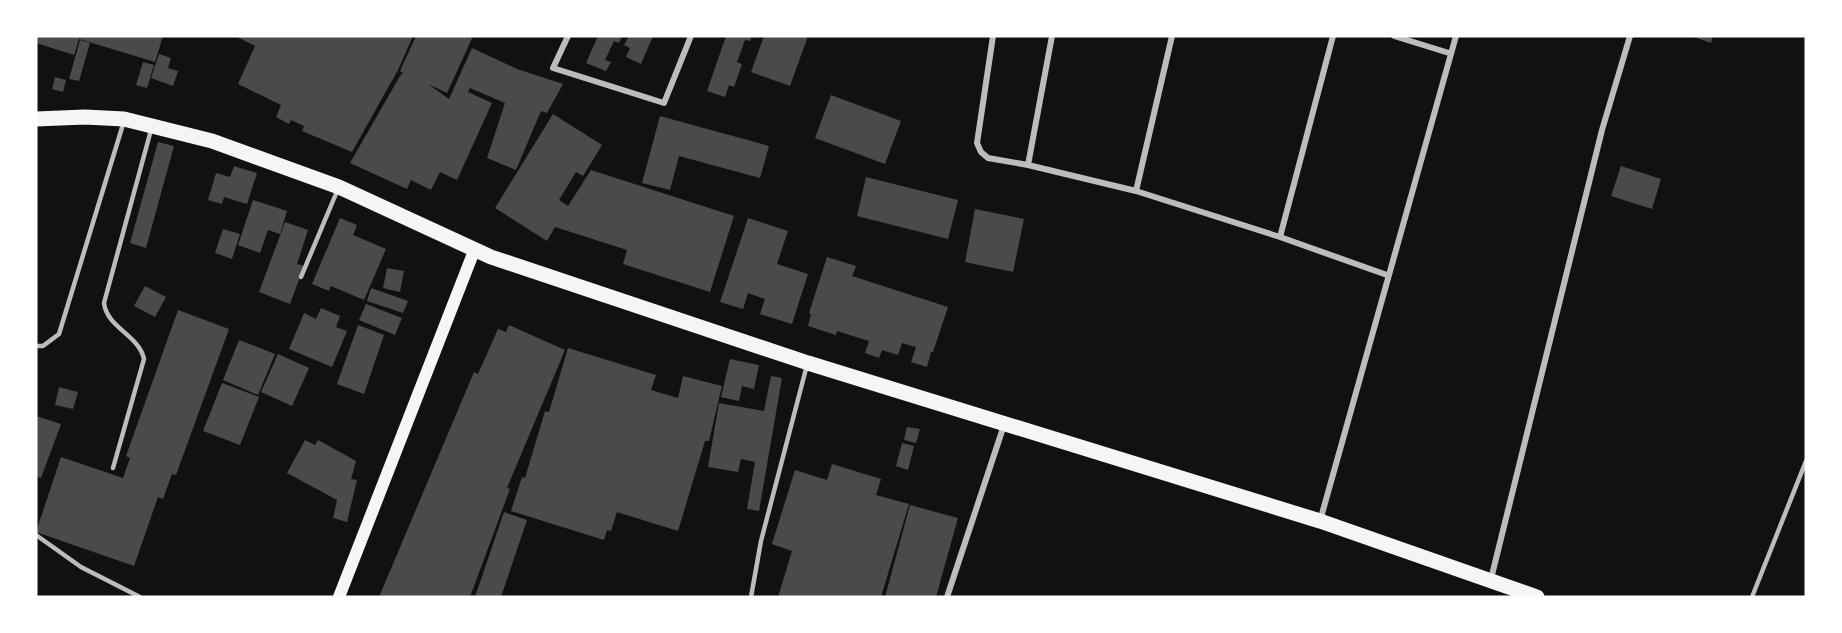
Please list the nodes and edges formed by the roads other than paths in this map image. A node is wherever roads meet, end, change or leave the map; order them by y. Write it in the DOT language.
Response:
graph roads {
  1 [pos="568,36"];
  2 [pos="691,36"];
  3 [pos="993,36"];
  4 [pos="1052,36"];
  5 [pos="1172,36"];
  6 [pos="1333,36"];
  7 [pos="1394,36"];
  8 [pos="1456,36"];
  9 [pos="1630,36"];
  10 [pos="1449,53"];
  11 [pos="36,119"];
  12 [pos="124,119"];
  13 [pos="152,124"];
  14 [pos="1028,165"];
  15 [pos="339,187"];
  16 [pos="1136,191"];
  17 [pos="1280,237"];
  18 [pos="474,251"];
  19 [pos="1387,275"];
  20 [pos="301,277"];
  21 [pos="36,346"];
  22 [pos="808,363"];
  23 [pos="1004,424"];
  24 [pos="1806,461"];
  25 [pos="113,468"];
  26 [pos="1320,521"];
  27 [pos="36,535"];
  28 [pos="1491,580"];
  29 [pos="1528,596"];
  30 [pos="140,597"];
  31 [pos="339,597"];
  32 [pos="751,597"];
  33 [pos="947,597"];
  34 [pos="1752,597"];
  1 -- 2 [label="street"];
  3 -- 14 [label="street"];
  4 -- 14 [label="street"];
  5 -- 16 [label="street"];
  6 -- 17 [label="street"];
  7 -- 10 [label="street"];
  8 -- 10 [label="street"];
  9 -- 28 [label="street"];
  10 -- 19 [label="street"];
  11 -- 12 [label="main road"];
  12 -- 13 [label="main road"];
  12 -- 21 [label="lane"];
  13 -- 15 [label="main road"];
  13 -- 25 [label="lane"];
  14 -- 16 [label="street"];
  15 -- 18 [label="main road"];
  15 -- 20 [label="lane"];
  16 -- 17 [label="street"];
  17 -- 19 [label="street"];
  18 -- 22 [label="main road"];
  18 -- 31 [label="main road"];
  19 -- 26 [label="street"];
  22 -- 23 [label="main road"];
  22 -- 32 [label="lane"];
  23 -- 26 [label="main road"];
  23 -- 33 [label="street"];
  24 -- 34 [label="lane"];
  26 -- 28 [label="main road"];
  27 -- 30 [label="lane"];
  28 -- 29 [label="main road"];
}
